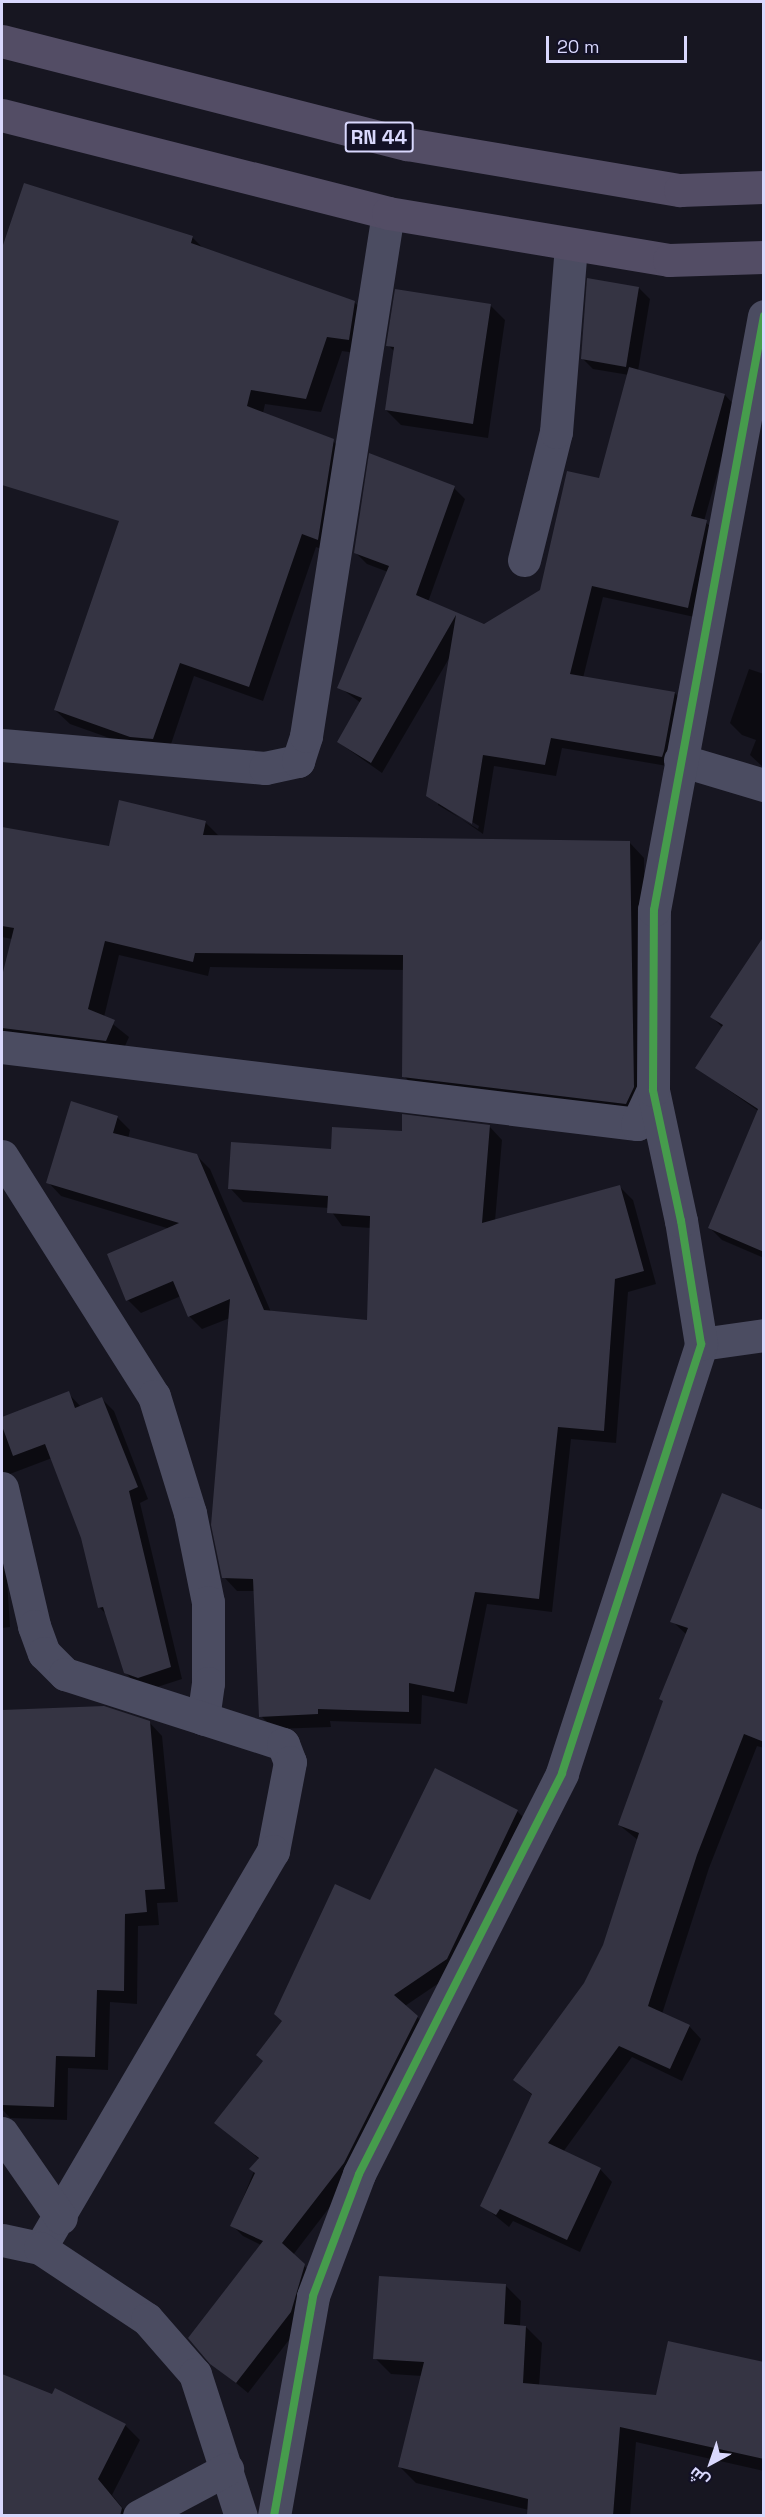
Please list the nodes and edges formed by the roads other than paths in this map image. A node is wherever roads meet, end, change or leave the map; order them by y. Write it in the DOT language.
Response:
graph roads {
  1 [pos="2,41"];
  2 [pos="2,115"];
  3 [pos="764,187"];
  4 [pos="388,213"];
  5 [pos="571,245"];
  6 [pos="764,257"];
  7 [pos="764,316"];
  8 [pos="524,560"];
  9 [pos="2,745"];
  10 [pos="680,760"];
  11 [pos="764,785"];
  12 [pos="2,1047"];
  13 [pos="653,1090"];
  14 [pos="2,1156"];
  15 [pos="764,1335"];
  16 [pos="701,1344"];
  17 [pos="2,1488"];
  18 [pos="203,1719"];
  19 [pos="2,2133"];
  20 [pos="61,2218"];
  21 [pos="2,2240"];
  22 [pos="40,2248"];
  23 [pos="227,2469"];
  24 [pos="140,2516"];
  25 [pos="241,2516"];
  26 [pos="274,2516"];
  1 -- 3 [label="main road, RN 44"];
  2 -- 4 [label="main road"];
  4 -- 5 [label="main road"];
  4 -- 9 [label="street"];
  5 -- 6 [label="main road"];
  5 -- 8 [label="street"];
  7 -- 10 [label="street"];
  10 -- 11 [label="street"];
  10 -- 13 [label="street"];
  12 -- 13 [label="street"];
  13 -- 16 [label="street"];
  14 -- 18 [label="street"];
  15 -- 16 [label="street"];
  16 -- 26 [label="street"];
  17 -- 18 [label="street"];
  18 -- 20 [label="street"];
  19 -- 20 [label="street"];
  20 -- 22 [label="street"];
  21 -- 22 [label="street"];
  22 -- 23 [label="street"];
  23 -- 24 [label="street"];
  23 -- 25 [label="street"];
}
